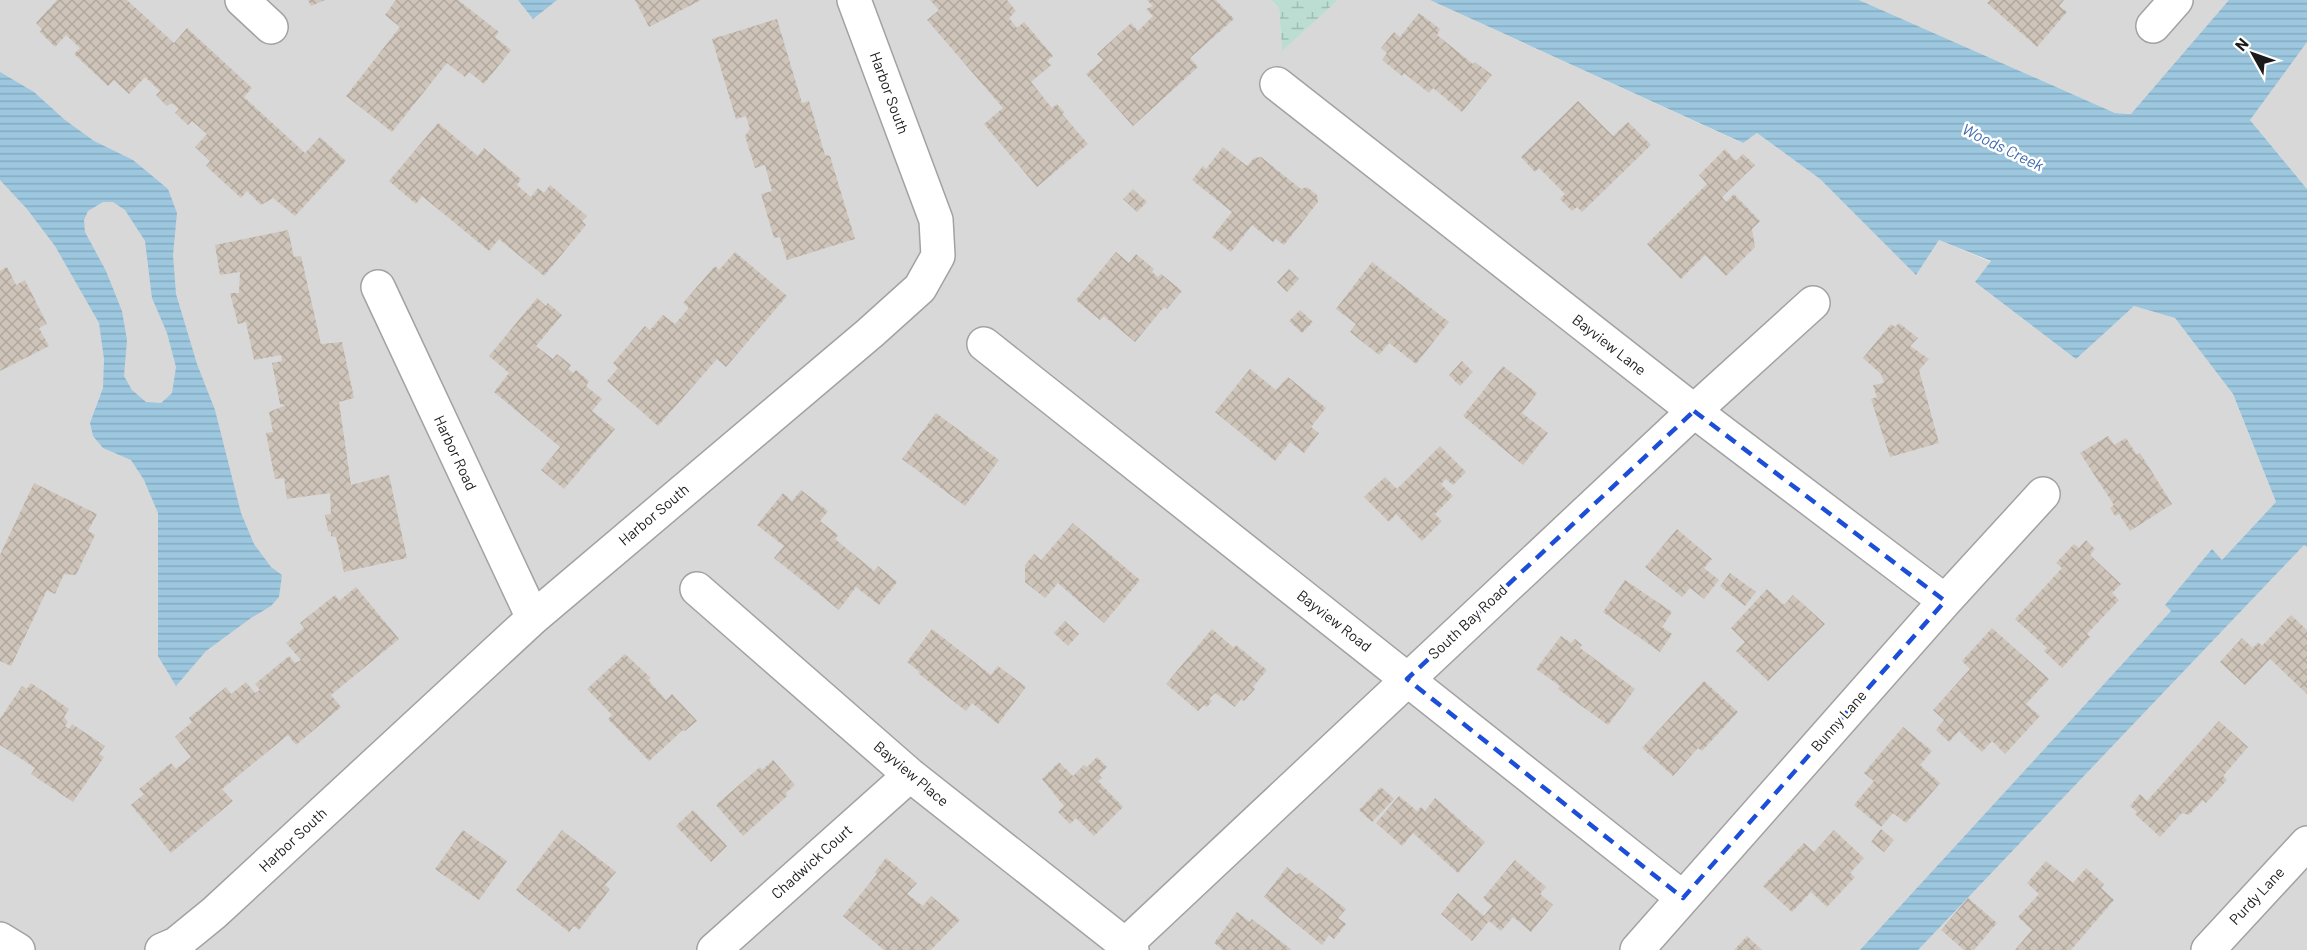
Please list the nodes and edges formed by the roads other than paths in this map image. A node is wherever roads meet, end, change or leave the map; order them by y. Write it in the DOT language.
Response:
graph roads {
  1 [pos="242,0"];
  2 [pos="854,0"];
  3 [pos="2176,0"];
  4 [pos="271,27"];
  5 [pos="2153,27"];
  6 [pos="1277,84"];
  7 [pos="378,287"];
  8 [pos="1814,303"];
  9 [pos="984,344"];
  10 [pos="1694,411"];
  11 [pos="2043,494"];
  12 [pos="697,589"];
  13 [pos="1945,601"];
  14 [pos="533,618"];
  15 [pos="1407,679"];
  16 [pos="910,775"];
  17 [pos="2307,843"];
  18 [pos="1683,898"];
  19 [pos="0,939"];
  20 [pos="1128,947"];
  21 [pos="18,950"];
  22 [pos="162,950"];
  23 [pos="714,950"];
  24 [pos="1637,950"];
  25 [pos="2208,950"];
  1 -- 4 [label="street"];
  2 -- 14 [label="street, Harbor South"];
  3 -- 5 [label="street"];
  6 -- 10 [label="street, Bayview Lane"];
  7 -- 14 [label="street, Harbor Road"];
  8 -- 10 [label="street, South Bay Road"];
  9 -- 15 [label="street, Bayview Road"];
  10 -- 13 [label="street, Bayview Lane"];
  10 -- 15 [label="street, South Bay Road"];
  11 -- 13 [label="street, Bunny Lane"];
  12 -- 16 [label="street, Bayview Place"];
  13 -- 18 [label="street, Bunny Lane"];
  14 -- 22 [label="street, Harbor South"];
  15 -- 18 [label="street, Bayview Road"];
  15 -- 20 [label="street, South Bay Road"];
  16 -- 20 [label="street, Bayview Place"];
  16 -- 23 [label="street, Chadwick Court"];
  17 -- 25 [label="street, Purdy Lane"];
  18 -- 24 [label="street, Bunny Lane"];
  19 -- 21 [label="street"];
}
